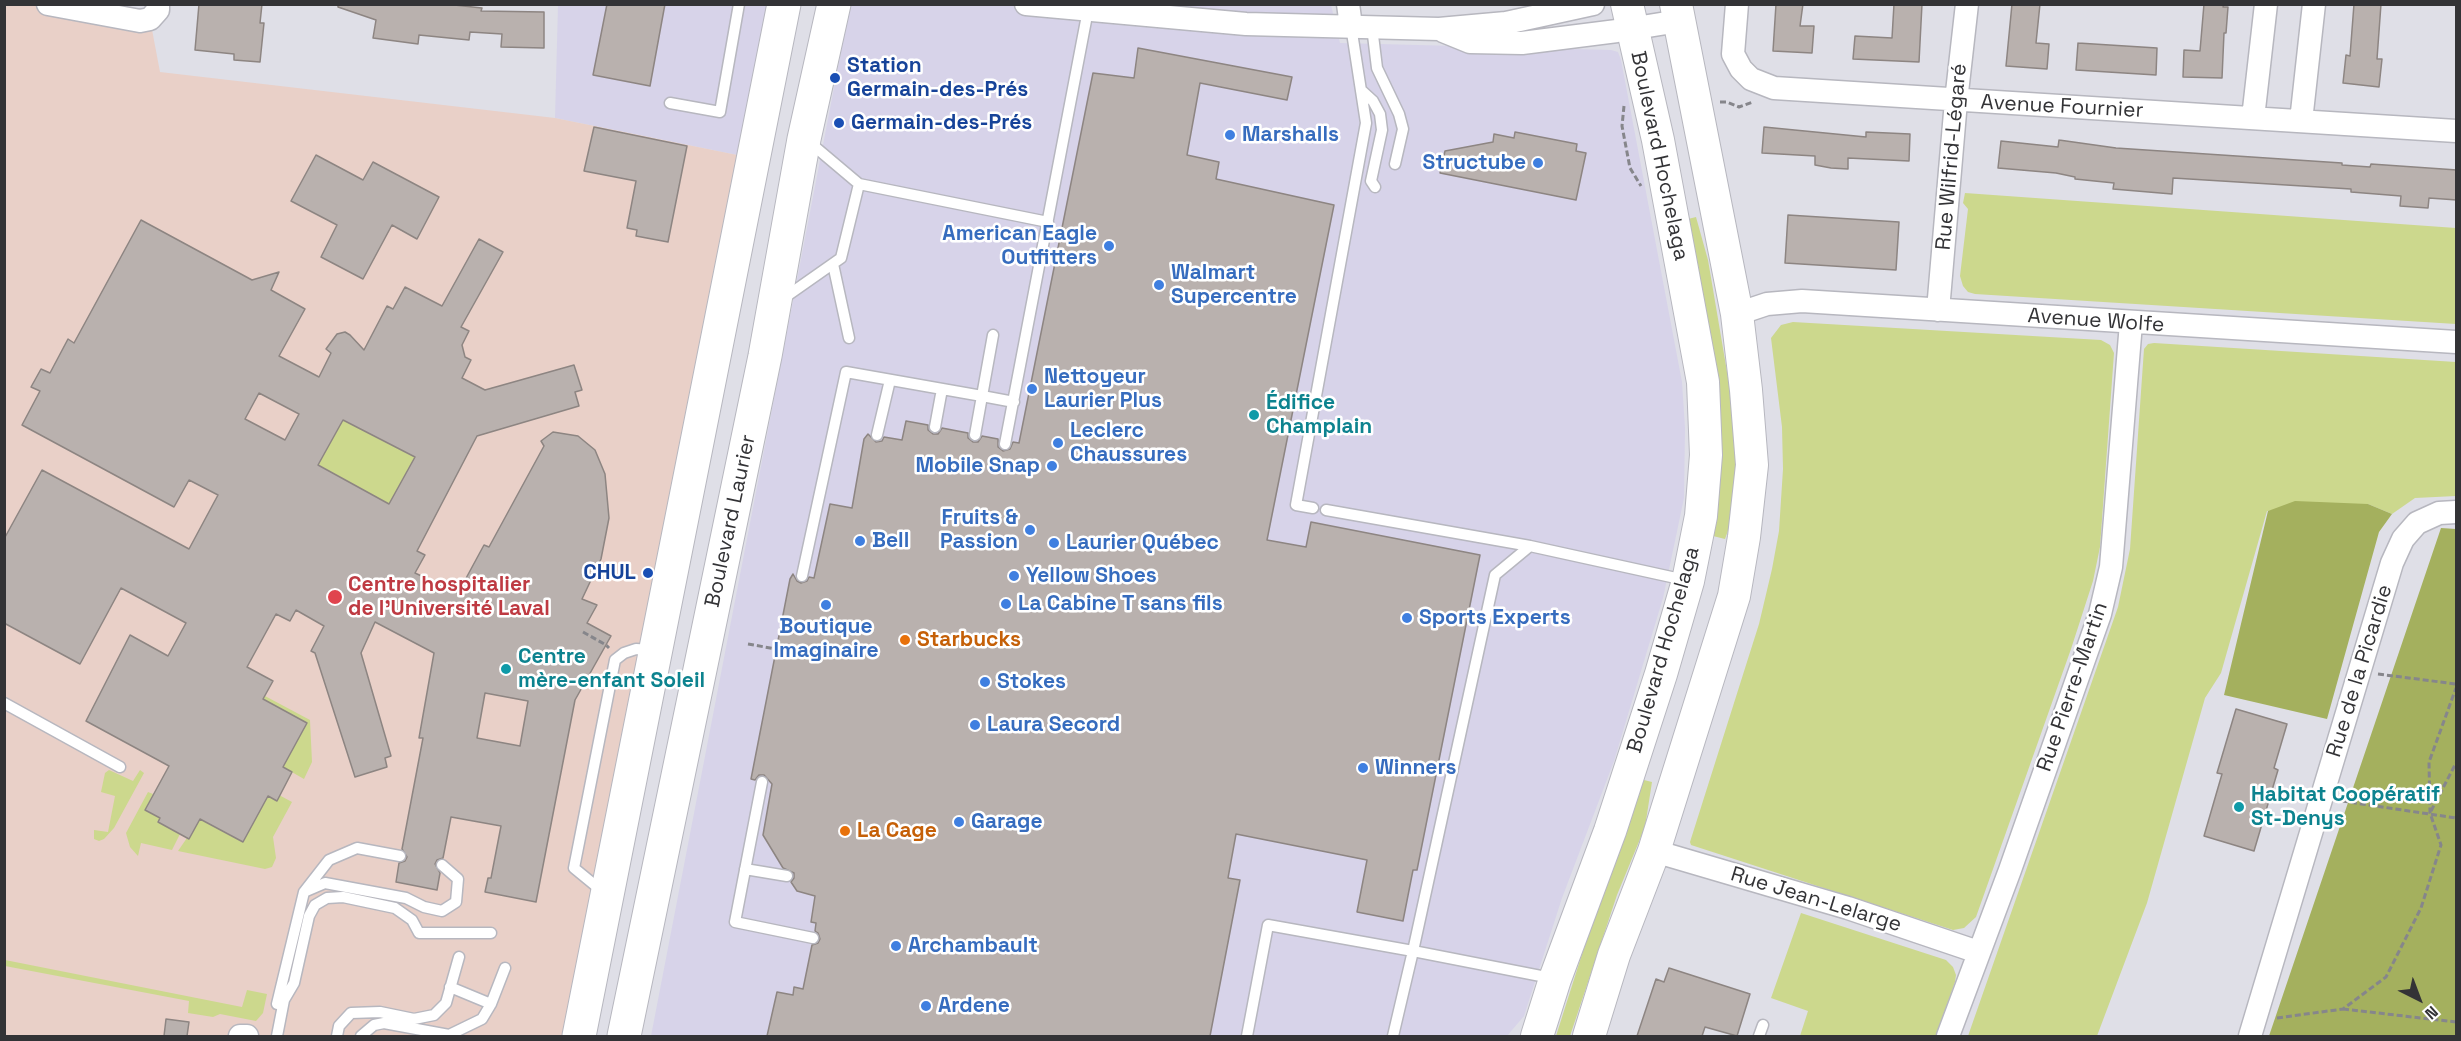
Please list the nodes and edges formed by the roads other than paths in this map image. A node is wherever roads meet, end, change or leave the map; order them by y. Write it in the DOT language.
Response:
graph roads {
  1 [pos="48,4"];
  2 [pos="739,4"];
  3 [pos="784,4"];
  4 [pos="834,4"];
  5 [pos="1026,4"];
  6 [pos="1593,4"];
  7 [pos="1737,4"];
  8 [pos="1967,4"];
  9 [pos="2266,4"];
  10 [pos="2314,4"];
  11 [pos="1088,10"];
  12 [pos="1178,11"];
  13 [pos="154,12"];
  14 [pos="1677,13"];
  15 [pos="1507,14"];
  16 [pos="1630,17"];
  17 [pos="1357,19"];
  18 [pos="1439,29"];
  19 [pos="1361,90"];
  20 [pos="1956,101"];
  21 [pos="670,103"];
  22 [pos="2253,118"];
  23 [pos="2301,121"];
  24 [pos="2457,131"];
  25 [pos="804,139"];
  26 [pos="1395,164"];
  27 [pos="859,184"];
  28 [pos="1375,187"];
  29 [pos="1048,222"];
  30 [pos="833,264"];
  31 [pos="776,303"];
  32 [pos="1938,310"];
  33 [pos="1737,314"];
  34 [pos="2131,323"];
  35 [pos="993,335"];
  36 [pos="849,338"];
  37 [pos="2457,342"];
  38 [pos="890,380"];
  39 [pos="942,389"];
  40 [pos="982,396"];
  41 [pos="1014,402"];
  42 [pos="934,427"];
  43 [pos="877,435"];
  44 [pos="975,435"];
  45 [pos="1005,444"];
  46 [pos="1313,508"];
  47 [pos="1326,510"];
  48 [pos="2457,512"];
  49 [pos="1530,546"];
  50 [pos="802,576"];
  51 [pos="1688,581"];
  52 [pos="1734,596"];
  53 [pos="4,703"];
  54 [pos="120,767"];
  55 [pos="762,782"];
  56 [pos="1654,851"];
  57 [pos="400,856"];
  58 [pos="442,866"];
  59 [pos="745,869"];
  60 [pos="788,876"];
  61 [pos="304,892"];
  62 [pos="491,933"];
  63 [pos="813,938"];
  64 [pos="1413,951"];
  65 [pos="1978,952"];
  66 [pos="459,957"];
  67 [pos="505,968"];
  68 [pos="1555,979"];
  69 [pos="450,987"];
  70 [pos="491,1004"];
  71 [pos="1763,1025"];
  72 [pos="2252,1029"];
  73 [pos="270,1036"];
  74 [pos="277,1036"];
  75 [pos="337,1036"];
  76 [pos="361,1036"];
  77 [pos="579,1036"];
  78 [pos="624,1036"];
  79 [pos="1247,1036"];
  80 [pos="1393,1036"];
  81 [pos="1537,1036"];
  82 [pos="1589,1036"];
  83 [pos="1759,1036"];
  84 [pos="1948,1036"];
  1 -- 13 [label="street"];
  2 -- 21 [label="lane"];
  3 -- 77 [label="main road"];
  4 -- 25 [label="main road, Boulevard Laurier"];
  5 -- 11 [label="street"];
  6 -- 15 [label="street"];
  7 -- 20 [label="street, Avenue Fournier"];
  8 -- 20 [label="street, Rue Wilfrid-Légaré"];
  9 -- 22 [label="street"];
  10 -- 23 [label="street"];
  11 -- 12 [label="street"];
  11 -- 29 [label="lane"];
  12 -- 17 [label="street"];
  14 -- 16 [label="street"];
  14 -- 33 [label="main road"];
  15 -- 18 [label="street"];
  16 -- 18 [label="street"];
  16 -- 51 [label="main road, Boulevard Hochelaga"];
  17 -- 18 [label="street"];
  17 -- 19 [label="lane"];
  17 -- 26 [label="lane"];
  19 -- 28 [label="lane"];
  19 -- 46 [label="lane"];
  20 -- 22 [label="street, Avenue Fournier"];
  20 -- 32 [label="street, Rue Wilfrid-Légaré"];
  22 -- 23 [label="street, Avenue Fournier"];
  23 -- 24 [label="street, Avenue Fournier"];
  25 -- 27 [label="lane"];
  25 -- 31 [label="main road, Boulevard Laurier"];
  27 -- 29 [label="lane"];
  27 -- 30 [label="lane"];
  29 -- 41 [label="lane"];
  30 -- 31 [label="lane"];
  30 -- 36 [label="lane"];
  31 -- 78 [label="main road, Boulevard Laurier"];
  32 -- 33 [label="street, Avenue Wolfe"];
  32 -- 34 [label="street, Avenue Wolfe"];
  33 -- 52 [label="main road"];
  34 -- 37 [label="street, Avenue Wolfe"];
  34 -- 65 [label="street, Rue Pierre-Martin"];
  35 -- 40 [label="lane"];
  38 -- 39 [label="lane"];
  38 -- 43 [label="lane"];
  38 -- 50 [label="lane"];
  39 -- 40 [label="lane"];
  39 -- 42 [label="lane"];
  40 -- 41 [label="lane"];
  40 -- 44 [label="lane"];
  41 -- 45 [label="lane"];
  47 -- 49 [label="lane"];
  48 -- 72 [label="street, Rue de la Picardie"];
  49 -- 51 [label="lane"];
  49 -- 64 [label="lane"];
  51 -- 52 [label="main road"];
  51 -- 68 [label="main road, Boulevard Hochelaga"];
  52 -- 56 [label="main road"];
  53 -- 54 [label="lane"];
  55 -- 59 [label="lane"];
  56 -- 65 [label="street, Rue Jean-Lelarge"];
  56 -- 82 [label="main road"];
  57 -- 61 [label="lane"];
  58 -- 61 [label="lane"];
  59 -- 60 [label="lane"];
  59 -- 63 [label="lane"];
  61 -- 73 [label="lane"];
  62 -- 74 [label="lane"];
  64 -- 68 [label="lane"];
  64 -- 79 [label="lane"];
  64 -- 80 [label="lane"];
  65 -- 84 [label="street, Rue Pierre-Martin"];
  66 -- 69 [label="lane"];
  67 -- 70 [label="lane"];
  68 -- 81 [label="main road, Boulevard Hochelaga"];
  69 -- 70 [label="lane"];
  69 -- 75 [label="lane"];
  70 -- 76 [label="lane"];
  71 -- 83 [label="lane"];
}
